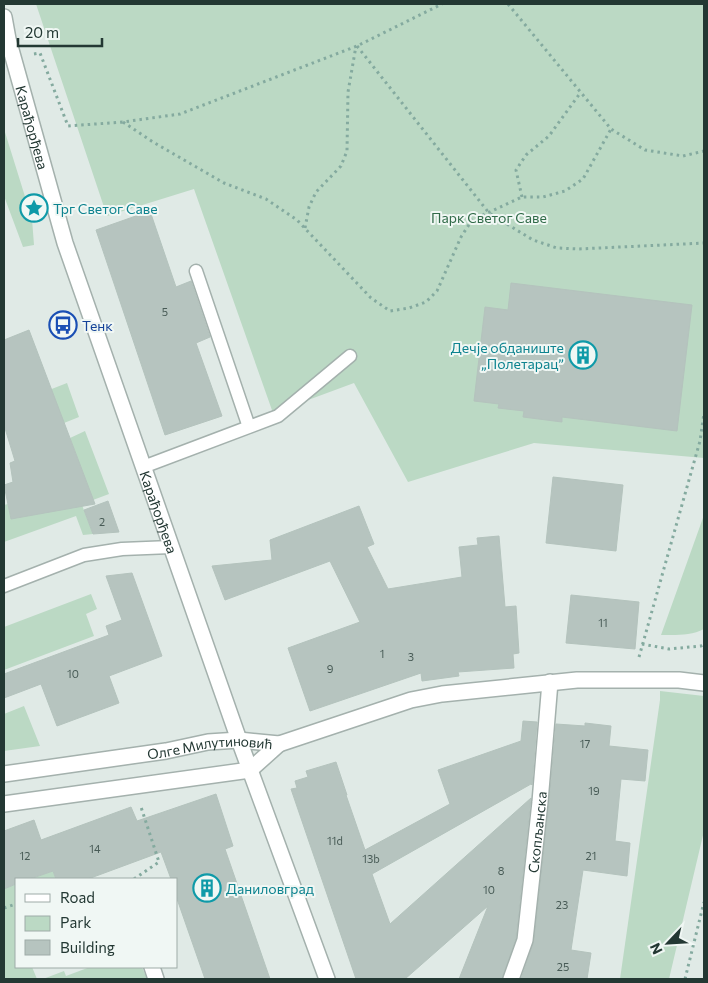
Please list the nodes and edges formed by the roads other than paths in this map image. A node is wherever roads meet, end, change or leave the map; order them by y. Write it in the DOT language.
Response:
graph roads {
  1 [pos="4,17"];
  2 [pos="6,34"];
  3 [pos="196,271"];
  4 [pos="350,356"];
  5 [pos="249,426"];
  6 [pos="143,468"];
  7 [pos="171,546"];
  8 [pos="4,586"];
  9 [pos="550,682"];
  10 [pos="704,684"];
  11 [pos="239,740"];
  12 [pos="279,744"];
  13 [pos="250,770"];
  14 [pos="4,774"];
  15 [pos="4,804"];
  16 [pos="327,979"];
  17 [pos="511,979"];
  1 -- 2 [label="street, Карађорђева"];
  2 -- 6 [label="street, Карађорђева"];
  3 -- 5 [label="lane"];
  4 -- 5 [label="lane"];
  5 -- 6 [label="lane"];
  6 -- 7 [label="street, Карађорђева"];
  7 -- 8 [label="lane"];
  7 -- 11 [label="street, Карађорђева"];
  9 -- 10 [label="street"];
  9 -- 12 [label="street"];
  9 -- 17 [label="street, Скопљанска"];
  11 -- 12 [label="street, Олге Милутиновић"];
  11 -- 13 [label="street, Карађорђева"];
  11 -- 14 [label="street, Олге Милутиновић"];
  12 -- 13 [label="street, Олге Милутиновић"];
  13 -- 15 [label="street, Олге Милутиновић"];
  13 -- 16 [label="street, Карађорђева"];
}
